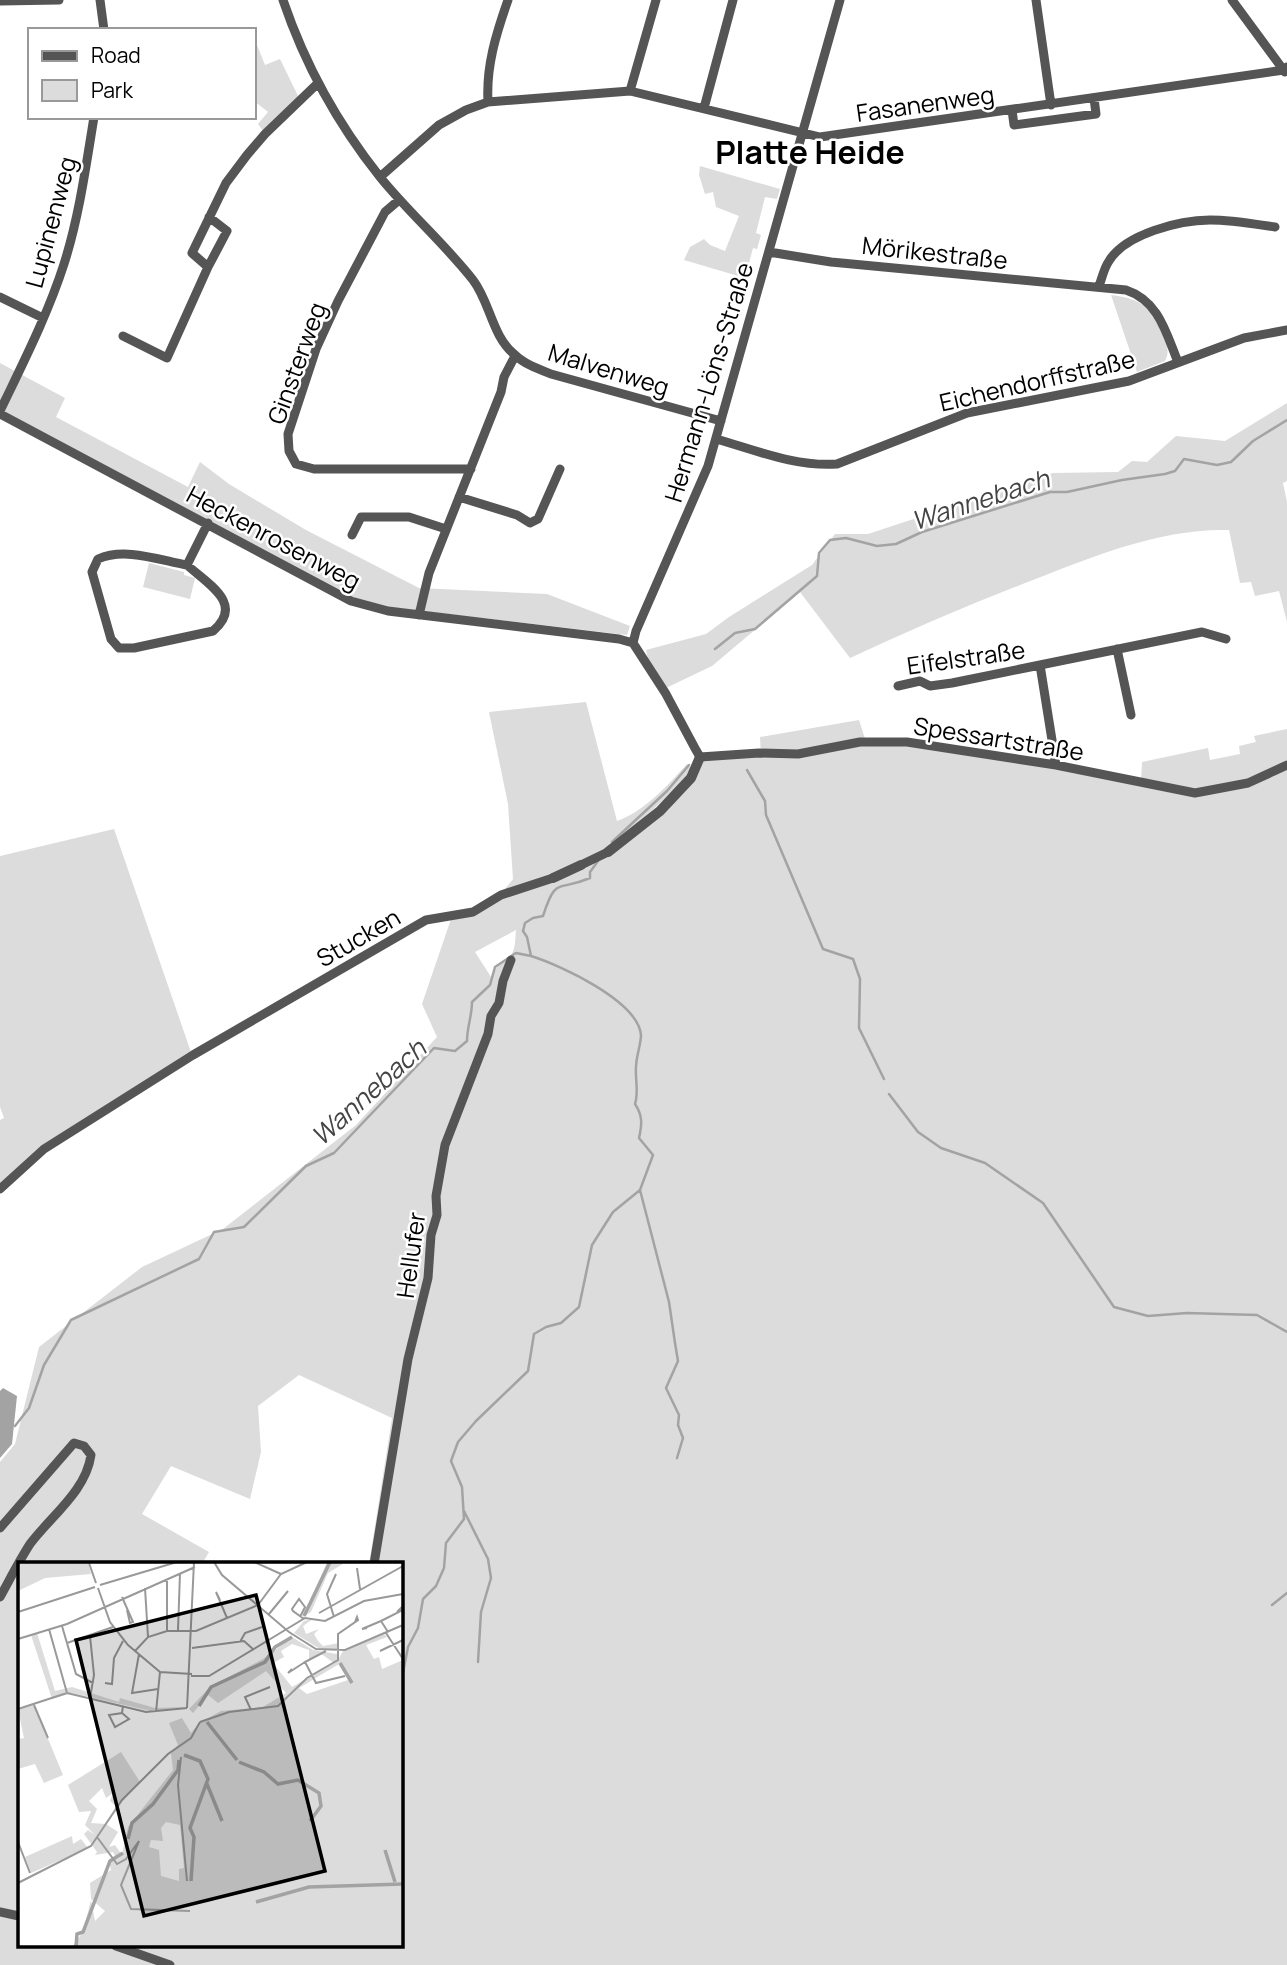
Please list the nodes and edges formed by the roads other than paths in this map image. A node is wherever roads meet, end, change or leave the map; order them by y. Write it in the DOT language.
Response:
graph roads {
  1 [pos="59,0"];
  2 [pos="100,0"];
  3 [pos="283,0"];
  4 [pos="508,0"];
  5 [pos="656,0"];
  6 [pos="733,0"];
  7 [pos="840,0"];
  8 [pos="1036,0"];
  9 [pos="0,1"];
  10 [pos="1237,2"];
  11 [pos="104,28"];
  12 [pos="1286,70"];
  13 [pos="317,84"];
  14 [pos="630,91"];
  15 [pos="1094,98"];
  16 [pos="488,102"];
  17 [pos="1051,104"];
  18 [pos="704,108"];
  19 [pos="1012,110"];
  20 [pos="94,119"];
  21 [pos="802,134"];
  22 [pos="380,177"];
  23 [pos="399,200"];
  24 [pos="209,217"];
  25 [pos="1275,226"];
  26 [pos="769,252"];
  27 [pos="208,267"];
  28 [pos="1099,286"];
  29 [pos="0,297"];
  30 [pos="43,318"];
  31 [pos="1287,330"];
  32 [pos="123,336"];
  33 [pos="515,356"];
  34 [pos="1178,362"];
  35 [pos="0,412"];
  36 [pos="721,421"];
  37 [pos="716,439"];
  38 [pos="471,469"];
  39 [pos="560,469"];
  40 [pos="459,497"];
  41 [pos="208,523"];
  42 [pos="446,529"];
  43 [pos="352,535"];
  44 [pos="187,565"];
  45 [pos="419,615"];
  46 [pos="1226,639"];
  47 [pos="633,643"];
  48 [pos="1117,649"];
  49 [pos="1040,666"];
  50 [pos="898,686"];
  51 [pos="1131,715"];
  52 [pos="700,757"];
  53 [pos="1056,765"];
  54 [pos="1287,765"];
  55 [pos="608,852"];
  56 [pos="581,865"];
  57 [pos="553,878"];
  58 [pos="511,960"];
  59 [pos="0,1189"];
  60 [pos="0,1528"];
  61 [pos="20,1562"];
  62 [pos="373,1562"];
  63 [pos="18,1566"];
  64 [pos="0,1597"];
  65 [pos="0,1912"];
  66 [pos="18,1916"];
  67 [pos="122,1948"];
  68 [pos="170,1965"];
  1 -- 9 [label="street"];
  2 -- 11 [label="street"];
  3 -- 13 [label="street, Malvenweg"];
  4 -- 16 [label="street"];
  5 -- 14 [label="street"];
  6 -- 18 [label="street"];
  7 -- 21 [label="street, Hermann-Löns-Straße"];
  8 -- 17 [label="street"];
  10 -- 12 [label="street"];
  12 -- 15 [label="street, Fasanenweg"];
  13 -- 22 [label="street, Malvenweg"];
  13 -- 24 [label="street"];
  14 -- 16 [label="street, Fasanenweg"];
  14 -- 18 [label="street, Fasanenweg"];
  15 -- 17 [label="street, Fasanenweg"];
  15 -- 19 [label="street, Fasanenweg"];
  16 -- 22 [label="street, Fasanenweg"];
  17 -- 19 [label="street, Fasanenweg"];
  18 -- 21 [label="street, Fasanenweg"];
  19 -- 21 [label="street, Fasanenweg"];
  20 -- 30 [label="street, Lupinenweg"];
  21 -- 26 [label="street, Hermann-Löns-Straße"];
  22 -- 23 [label="street, Malvenweg"];
  23 -- 33 [label="street, Malvenweg"];
  23 -- 38 [label="street, Ginsterweg"];
  24 -- 27 [label="street"];
  24 -- 27 [label="street"];
  25 -- 28 [label="street"];
  26 -- 28 [label="street, Mörikestraße"];
  26 -- 36 [label="street, Hermann-Löns-Straße"];
  27 -- 32 [label="street"];
  28 -- 34 [label="street, Mörikestraße"];
  29 -- 30 [label="street"];
  30 -- 35 [label="street, Lupinenweg"];
  31 -- 34 [label="street, Eichendorffstraße"];
  33 -- 36 [label="street, Malvenweg"];
  33 -- 38 [label="street"];
  34 -- 37 [label="street, Eichendorffstraße"];
  35 -- 41 [label="street, Heckenrosenweg"];
  36 -- 37 [label="street, Hermann-Löns-Straße"];
  37 -- 47 [label="street, Hermann-Löns-Straße"];
  38 -- 40 [label="street"];
  39 -- 40 [label="street"];
  40 -- 42 [label="street"];
  41 -- 44 [label="street"];
  41 -- 45 [label="street, Heckenrosenweg"];
  42 -- 43 [label="street"];
  42 -- 45 [label="street"];
  44 -- 44 [label="street"];
  45 -- 47 [label="street, Heckenrosenweg"];
  46 -- 48 [label="street, Eifelstraße"];
  47 -- 52 [label="street"];
  48 -- 49 [label="street, Eifelstraße"];
  48 -- 51 [label="street"];
  49 -- 50 [label="street, Eifelstraße"];
  49 -- 53 [label="street, Eifelstraße"];
  52 -- 53 [label="street, Spessartstraße"];
  52 -- 55 [label="street"];
  53 -- 54 [label="street, Spessartstraße"];
  55 -- 56 [label="street"];
  56 -- 57 [label="street"];
  57 -- 59 [label="street, Stucken"];
  58 -- 62 [label="street, Hellufer"];
  60 -- 61 [label="street"];
  63 -- 64 [label="street"];
  65 -- 66 [label="street"];
  67 -- 68 [label="street"];
}
